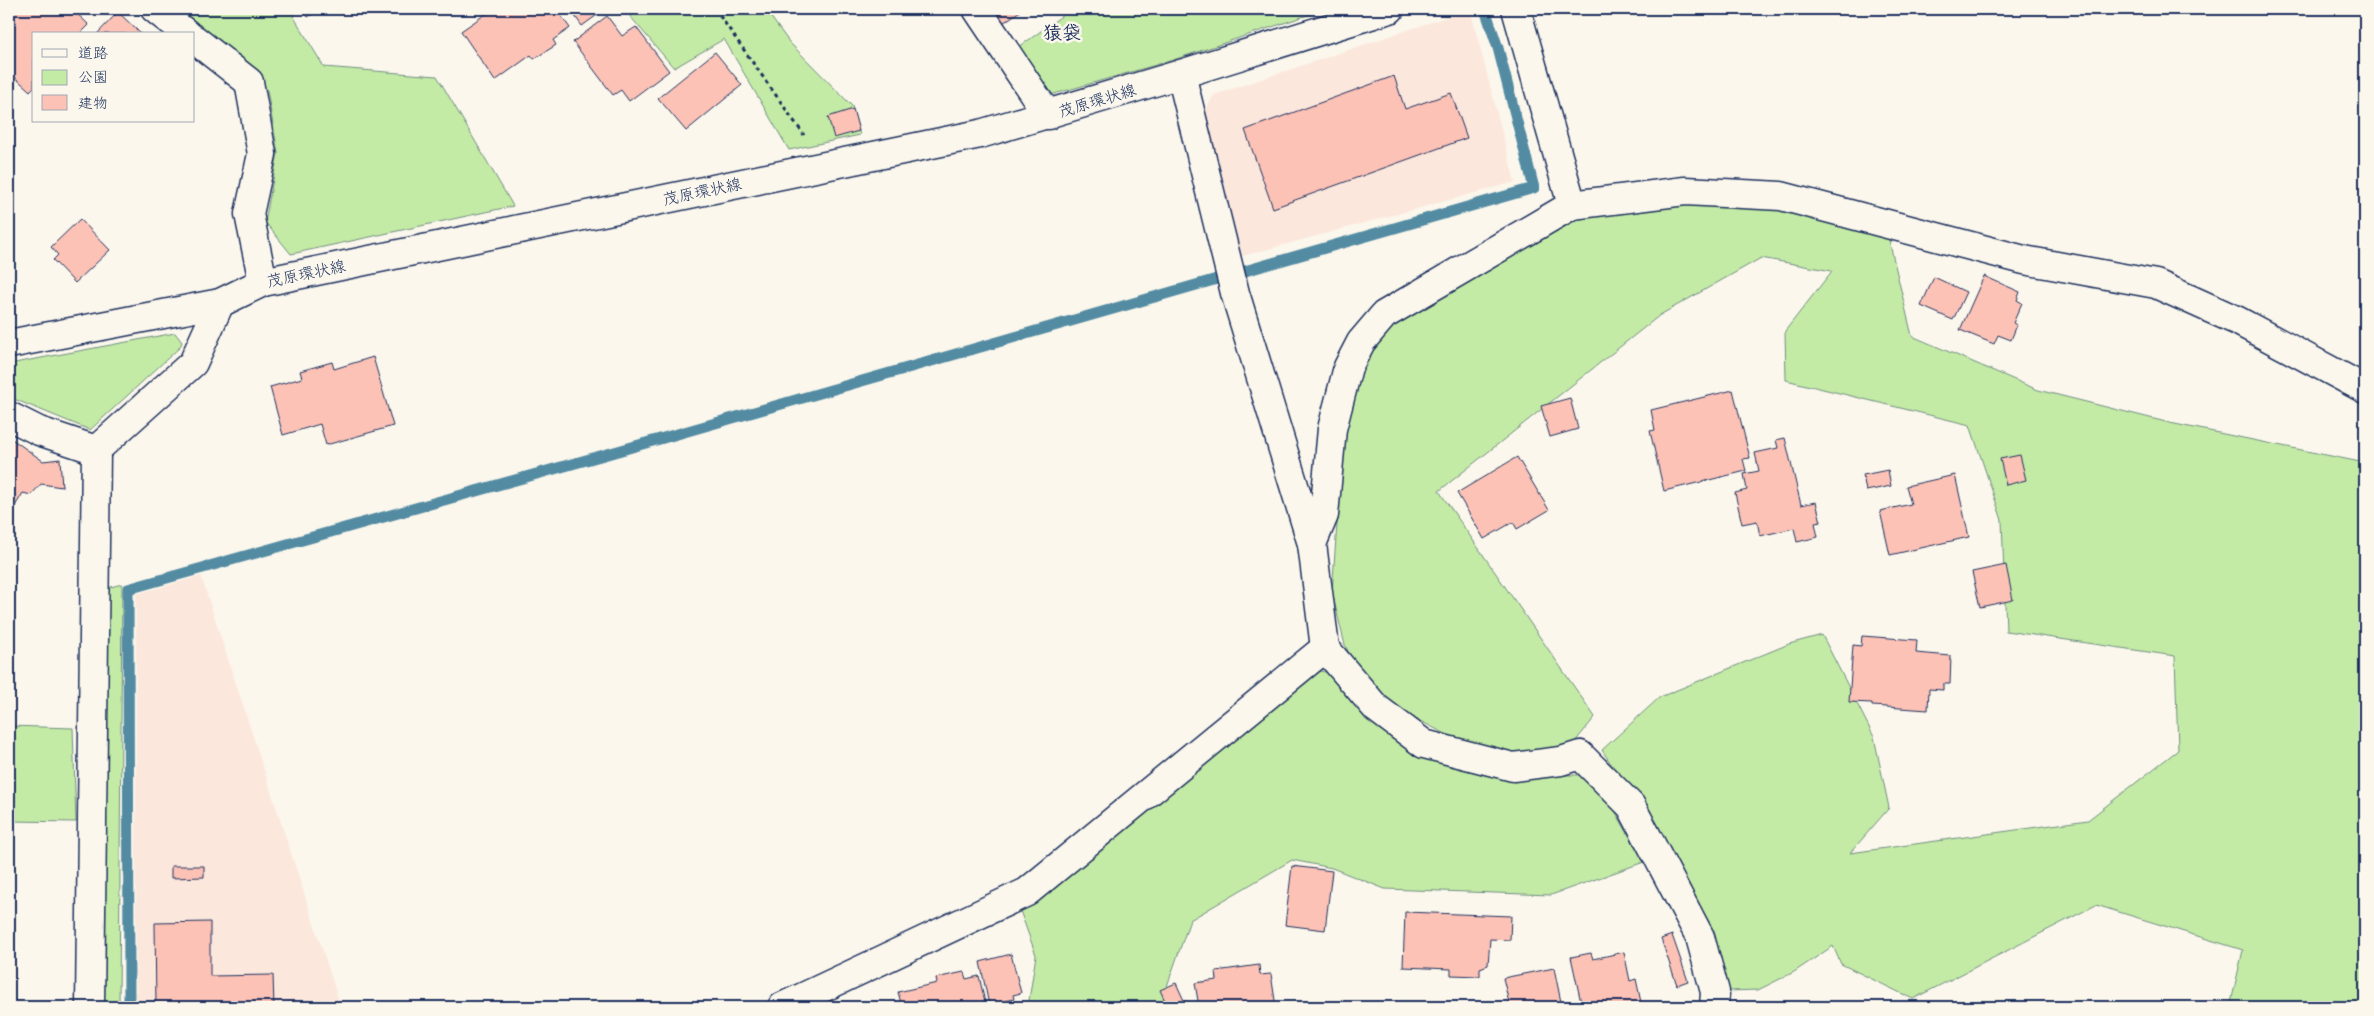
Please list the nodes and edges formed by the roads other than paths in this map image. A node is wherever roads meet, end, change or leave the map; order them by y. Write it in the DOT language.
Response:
graph roads {
  1 [pos="155,9"];
  2 [pos="977,9"];
  3 [pos="1516,9"];
  4 [pos="1382,10"];
  5 [pos="184,32"];
  6 [pos="195,40"];
  7 [pos="1181,74"];
  8 [pos="1048,115"];
  9 [pos="1572,205"];
  10 [pos="263,282"];
  11 [pos="220,302"];
  12 [pos="9,344"];
  13 [pos="2365,389"];
  14 [pos="9,416"];
  15 [pos="96,450"];
  16 [pos="1312,544"];
  17 [pos="1325,648"];
  18 [pos="90,1007"];
  19 [pos="782,1007"];
  20 [pos="1714,1007"];
  1 -- 5 [label="street"];
  2 -- 8 [label="street"];
  3 -- 9 [label="street"];
  4 -- 7 [label="street, 茂原環状線"];
  6 -- 10 [label="street"];
  7 -- 8 [label="street, 茂原環状線"];
  7 -- 16 [label="street"];
  8 -- 10 [label="street, 茂原環状線"];
  9 -- 13 [label="street"];
  9 -- 16 [label="street"];
  10 -- 11 [label="street, 茂原環状線"];
  11 -- 12 [label="street, 茂原環状線"];
  11 -- 15 [label="street"];
  14 -- 15 [label="street"];
  15 -- 18 [label="street"];
  16 -- 17 [label="street"];
  17 -- 19 [label="street"];
  17 -- 20 [label="street"];
}
